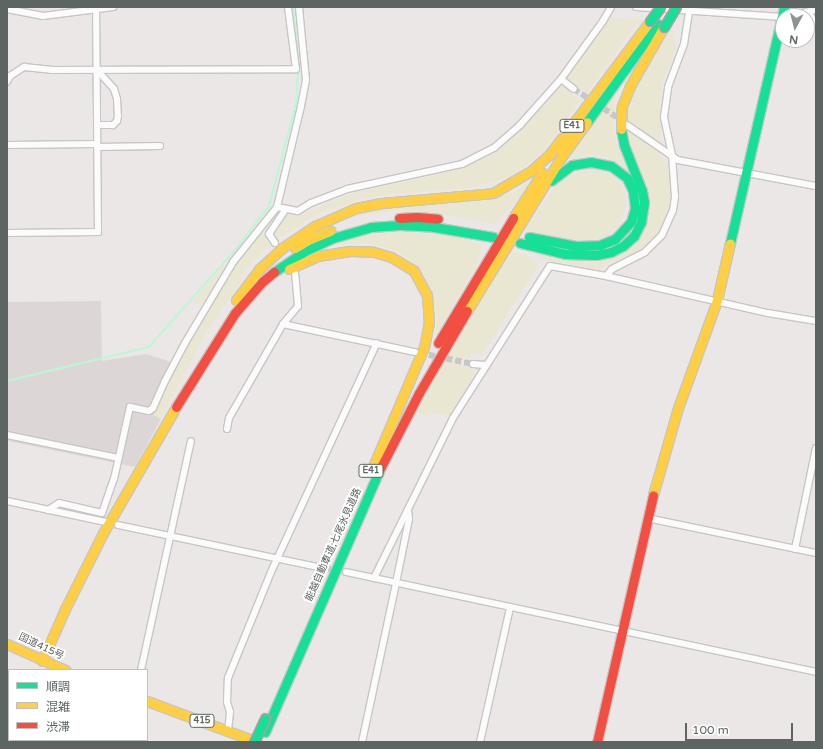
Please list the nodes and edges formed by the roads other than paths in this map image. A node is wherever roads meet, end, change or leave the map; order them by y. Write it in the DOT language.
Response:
graph roads {
  1 [pos="113,7"];
  2 [pos="288,7"];
  3 [pos="299,7"];
  4 [pos="611,7"];
  5 [pos="636,7"];
  6 [pos="660,7"];
  7 [pos="670,7"];
  8 [pos="676,7"];
  9 [pos="96,9"];
  10 [pos="7,10"];
  11 [pos="689,12"];
  12 [pos="775,17"];
  13 [pos="657,24"];
  14 [pos="776,48"];
  15 [pos="97,70"];
  16 [pos="561,79"];
  17 [pos="7,82"];
  18 [pos="574,89"];
  19 [pos="576,120"];
  20 [pos="627,124"];
  21 [pos="97,126"];
  22 [pos="7,145"];
  23 [pos="98,145"];
  24 [pos="160,146"];
  25 [pos="672,155"];
  26 [pos="746,174"];
  27 [pos="816,186"];
  28 [pos="539,194"];
  29 [pos="277,207"];
  30 [pos="286,209"];
  31 [pos="7,233"];
  32 [pos="497,235"];
  33 [pos="519,239"];
  34 [pos="275,243"];
  35 [pos="295,274"];
  36 [pos="606,276"];
  37 [pos="246,300"];
  38 [pos="717,300"];
  39 [pos="235,301"];
  40 [pos="816,321"];
  41 [pos="283,324"];
  42 [pos="377,343"];
  43 [pos="415,352"];
  44 [pos="473,364"];
  45 [pos="485,366"];
  46 [pos="175,408"];
  47 [pos="227,429"];
  48 [pos="7,435"];
  49 [pos="191,441"];
  50 [pos="816,448"];
  51 [pos="118,458"];
  52 [pos="372,469"];
  53 [pos="7,501"];
  54 [pos="408,509"];
  55 [pos="48,510"];
  56 [pos="647,518"];
  57 [pos="106,522"];
  58 [pos="118,525"];
  59 [pos="169,535"];
  60 [pos="795,549"];
  61 [pos="816,553"];
  62 [pos="279,559"];
  63 [pos="318,567"];
  64 [pos="346,572"];
  65 [pos="374,578"];
  66 [pos="396,583"];
  67 [pos="510,608"];
  68 [pos="623,631"];
  69 [pos="7,644"];
  70 [pos="42,661"];
  71 [pos="39,669"];
  72 [pos="62,669"];
  73 [pos="141,669"];
  74 [pos="816,672"];
  75 [pos="148,701"];
  76 [pos="267,720"];
  77 [pos="228,731"];
  78 [pos="255,742"];
  79 [pos="260,742"];
  80 [pos="362,742"];
  81 [pos="480,742"];
  82 [pos="597,742"];
  1 -- 9 [label="street"];
  2 -- 15 [label="street"];
  3 -- 29 [label="street"];
  4 -- 16 [label="street"];
  5 -- 11 [label="street"];
  6 -- 13 [label="main road, E41, bridge"];
  7 -- 13 [label="main road, E41"];
  8 -- 13 [label="main road, bridge"];
  9 -- 10 [label="street"];
  9 -- 15 [label="street"];
  11 -- 12 [label="street"];
  11 -- 25 [label="street"];
  13 -- 19 [label="main road, E41"];
  13 -- 28 [label="main road, E41"];
  13 -- 33 [label="main road"];
  14 -- 26 [label="main road"];
  15 -- 17 [label="street"];
  15 -- 21 [label="street"];
  15 -- 21 [label="street"];
  16 -- 18 [label="street"];
  16 -- 30 [label="street"];
  19 -- 32 [label="main road, E41"];
  19 -- 39 [label="main road"];
  20 -- 25 [label="street"];
  21 -- 23 [label="street"];
  22 -- 23 [label="street"];
  23 -- 24 [label="street"];
  23 -- 31 [label="street"];
  25 -- 26 [label="street"];
  25 -- 36 [label="street"];
  26 -- 27 [label="street"];
  26 -- 38 [label="main road"];
  28 -- 33 [label="main road, E41"];
  28 -- 33 [label="main road"];
  29 -- 30 [label="street"];
  29 -- 51 [label="street"];
  30 -- 34 [label="street"];
  32 -- 37 [label="main road"];
  32 -- 39 [label="main road"];
  32 -- 52 [label="main road, 能越自動車道;七尾氷見道路 / E41"];
  33 -- 76 [label="main road, 能越自動車道;七尾氷見道路 / E41"];
  35 -- 41 [label="street"];
  36 -- 38 [label="street"];
  36 -- 45 [label="street"];
  37 -- 46 [label="main road"];
  37 -- 52 [label="main road"];
  38 -- 40 [label="street"];
  38 -- 56 [label="main road"];
  39 -- 46 [label="main road"];
  41 -- 42 [label="street"];
  41 -- 47 [label="street"];
  42 -- 43 [label="street"];
  42 -- 62 [label="street"];
  44 -- 45 [label="street"];
  45 -- 54 [label="street"];
  46 -- 70 [label="main road"];
  48 -- 51 [label="street"];
  49 -- 59 [label="street"];
  50 -- 60 [label="street"];
  51 -- 55 [label="street"];
  52 -- 76 [label="main road, 能越自動車道;七尾氷見道路 / E41"];
  53 -- 55 [label="street"];
  54 -- 65 [label="street"];
  54 -- 66 [label="street"];
  55 -- 57 [label="street"];
  56 -- 60 [label="street"];
  56 -- 68 [label="main road"];
  58 -- 59 [label="street"];
  59 -- 62 [label="street"];
  59 -- 73 [label="street"];
  60 -- 61 [label="street"];
  62 -- 63 [label="street"];
  62 -- 77 [label="street"];
  64 -- 65 [label="street"];
  65 -- 66 [label="street"];
  66 -- 67 [label="street"];
  66 -- 80 [label="street"];
  67 -- 68 [label="street"];
  67 -- 81 [label="street"];
  68 -- 74 [label="street"];
  68 -- 82 [label="main road"];
  69 -- 70 [label="main road, 国道415号"];
  70 -- 71 [label="main road"];
  70 -- 72 [label="main road, 国道415号"];
  75 -- 77 [label="main road, 415"];
  76 -- 78 [label="main road, 能越自動車道;七尾氷見道路 / E41, bridge"];
  76 -- 79 [label="main road, 能越自動車道;七尾氷見道路 / E41"];
  77 -- 78 [label="main road, 415"];
}
